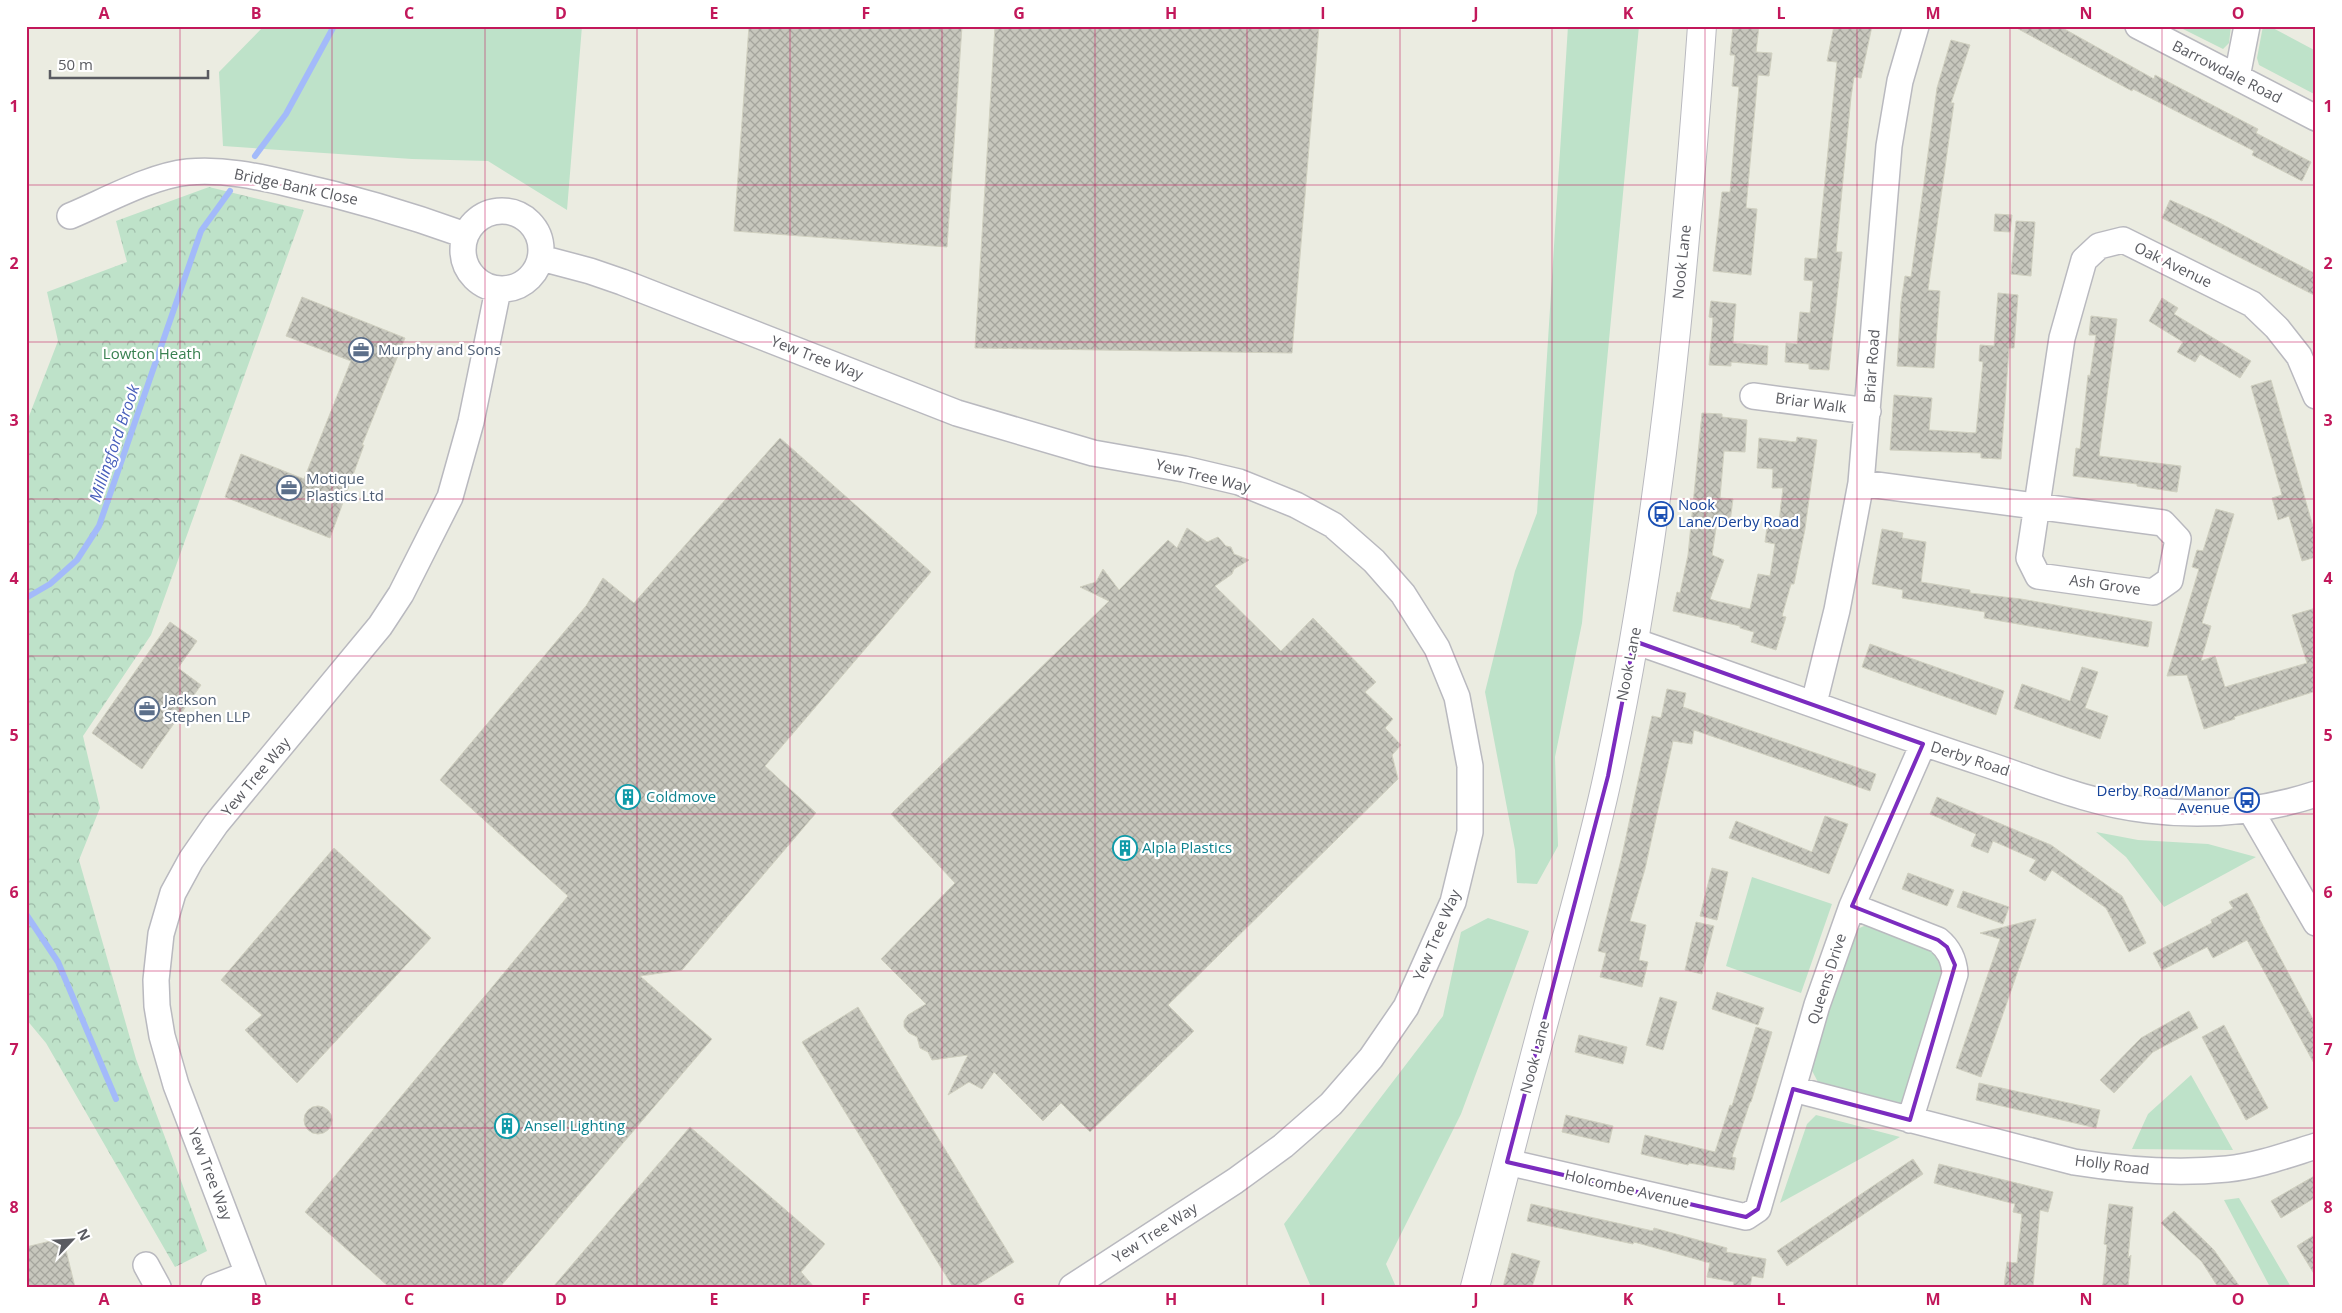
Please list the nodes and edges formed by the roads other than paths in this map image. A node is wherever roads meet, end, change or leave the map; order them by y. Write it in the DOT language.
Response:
graph roads {
  1 [pos="1702,26"];
  2 [pos="1916,26"];
  3 [pos="2138,26"];
  4 [pos="2247,26"];
  5 [pos="2237,77"];
  6 [pos="2316,118"];
  7 [pos="70,216"];
  8 [pos="465,234"];
  9 [pos="541,258"];
  10 [pos="498,290"];
  11 [pos="1753,396"];
  12 [pos="2316,396"];
  13 [pos="1868,411"];
  14 [pos="1861,482"];
  15 [pos="2036,505"];
  16 [pos="1634,641"];
  17 [pos="1814,704"];
  18 [pos="1923,744"];
  19 [pos="2316,794"];
  20 [pos="2252,811"];
  21 [pos="1852,906"];
  22 [pos="2316,923"];
  23 [pos="1793,1089"];
  24 [pos="1910,1120"];
  25 [pos="2316,1146"];
  26 [pos="1507,1162"];
  27 [pos="1746,1217"];
  28 [pos="146,1265"];
  29 [pos="250,1280"];
  30 [pos="158,1287"];
  31 [pos="214,1287"];
  32 [pos="1072,1287"];
  33 [pos="1475,1287"];
  1 -- 16 [label="street, Nook Lane"];
  2 -- 13 [label="street, Briar Road"];
  3 -- 5 [label="street, Barrowdale Road"];
  4 -- 5 [label="street"];
  5 -- 6 [label="street, Barrowdale Road"];
  7 -- 8 [label="street, Bridge Bank Close"];
  8 -- 9 [label="street"];
  8 -- 10 [label="street"];
  9 -- 10 [label="street"];
  9 -- 32 [label="street, Yew Tree Way"];
  10 -- 29 [label="street, Yew Tree Way"];
  11 -- 13 [label="street, Briar Walk"];
  12 -- 15 [label="street, Oak Avenue"];
  13 -- 14 [label="street, Briar Road"];
  14 -- 15 [label="street, Ash Grove"];
  14 -- 17 [label="street, Briar Road"];
  15 -- 15 [label="street, Ash Grove"];
  16 -- 17 [label="street, Derby Road"];
  16 -- 26 [label="street, Nook Lane"];
  17 -- 18 [label="street, Derby Road"];
  18 -- 20 [label="street, Derby Road"];
  18 -- 21 [label="street, Queens Drive"];
  19 -- 20 [label="street, Derby Road"];
  20 -- 22 [label="street"];
  21 -- 23 [label="street, Queens Drive"];
  21 -- 24 [label="street"];
  23 -- 24 [label="street, Holly Road"];
  23 -- 27 [label="street, Queens Drive"];
  24 -- 25 [label="street, Holly Road"];
  26 -- 27 [label="street, Holcombe Avenue"];
  26 -- 33 [label="street, Nook Lane"];
  28 -- 30 [label="street"];
  29 -- 31 [label="street"];
}
